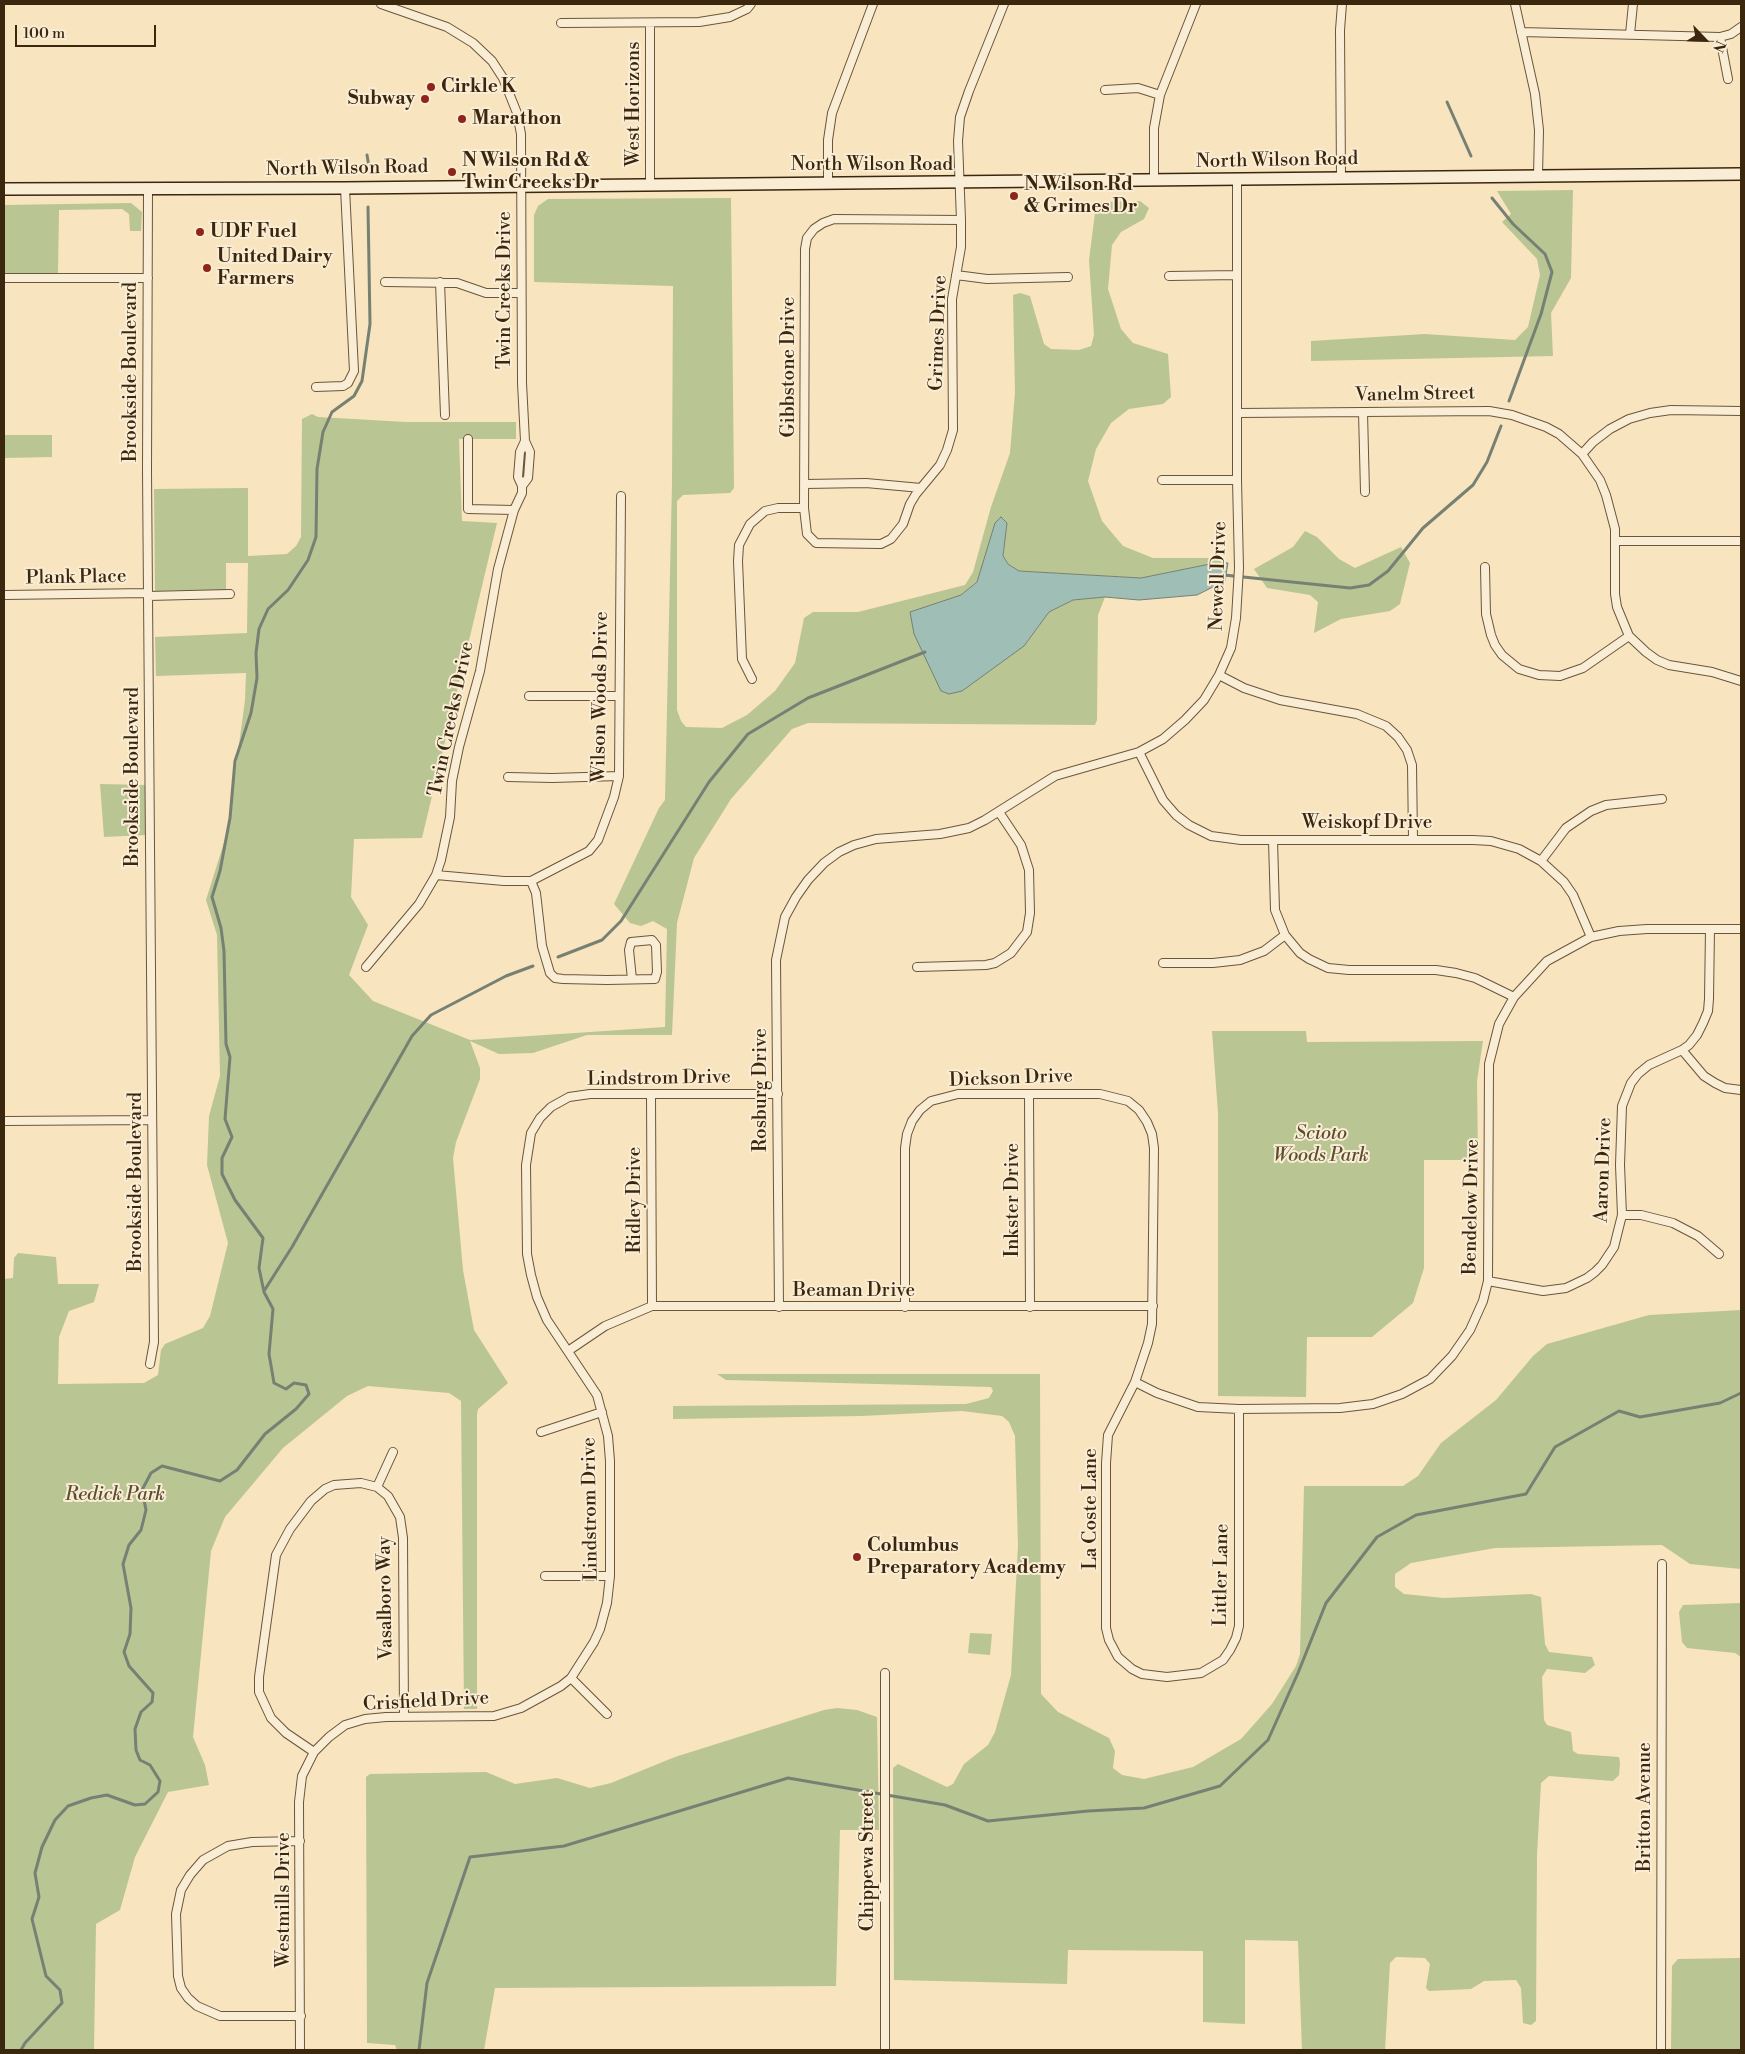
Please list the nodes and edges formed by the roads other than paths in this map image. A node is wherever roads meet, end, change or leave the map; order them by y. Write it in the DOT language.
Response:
graph roads {
  1 [pos="381,4"];
  2 [pos="751,4"];
  3 [pos="873,4"];
  4 [pos="1004,4"];
  5 [pos="1196,4"];
  6 [pos="1342,4"];
  7 [pos="1515,4"];
  8 [pos="1633,4"];
  9 [pos="561,23"];
  10 [pos="650,23"];
  11 [pos="1741,27"];
  12 [pos="1521,32"];
  13 [pos="1630,34"];
  14 [pos="1720,37"];
  15 [pos="1728,79"];
  16 [pos="1105,90"];
  17 [pos="1160,95"];
  18 [pos="1741,174"];
  19 [pos="1538,176"];
  20 [pos="1340,177"];
  21 [pos="1237,178"];
  22 [pos="1154,180"];
  23 [pos="960,182"];
  24 [pos="828,183"];
  25 [pos="650,184"];
  26 [pos="520,185"];
  27 [pos="345,188"];
  28 [pos="4,189"];
  29 [pos="148,189"];
  30 [pos="961,220"];
  31 [pos="956,275"];
  32 [pos="1237,275"];
  33 [pos="1169,276"];
  34 [pos="1068,277"];
  35 [pos="4,278"];
  36 [pos="148,278"];
  37 [pos="385,282"];
  38 [pos="440,282"];
  39 [pos="521,293"];
  40 [pos="316,387"];
  41 [pos="1741,411"];
  42 [pos="1363,412"];
  43 [pos="1238,413"];
  44 [pos="445,415"];
  45 [pos="468,439"];
  46 [pos="1582,454"];
  47 [pos="1162,480"];
  48 [pos="1237,480"];
  49 [pos="805,484"];
  50 [pos="920,488"];
  51 [pos="1365,492"];
  52 [pos="620,496"];
  53 [pos="804,508"];
  54 [pos="514,510"];
  55 [pos="1616,541"];
  56 [pos="1741,541"];
  57 [pos="1485,567"];
  58 [pos="148,594"];
  59 [pos="230,594"];
  60 [pos="4,595"];
  61 [pos="1629,636"];
  62 [pos="1219,675"];
  63 [pos="752,679"];
  64 [pos="1741,681"];
  65 [pos="529,696"];
  66 [pos="619,696"];
  67 [pos="1139,752"];
  68 [pos="508,776"];
  69 [pos="619,776"];
  70 [pos="1662,799"];
  71 [pos="999,812"];
  72 [pos="1413,839"];
  73 [pos="1273,840"];
  74 [pos="1541,861"];
  75 [pos="436,875"];
  76 [pos="808,880"];
  77 [pos="531,881"];
  78 [pos="1710,929"];
  79 [pos="1741,929"];
  80 [pos="1285,935"];
  81 [pos="1591,937"];
  82 [pos="1164,963"];
  83 [pos="366,967"];
  84 [pos="917,967"];
  85 [pos="632,979"];
  86 [pos="1514,997"];
  87 [pos="1682,1050"];
  88 [pos="1741,1090"];
  89 [pos="651,1094"];
  90 [pos="778,1094"];
  91 [pos="1029,1094"];
  92 [pos="152,1120"];
  93 [pos="4,1121"];
  94 [pos="1147,1122"];
  95 [pos="1622,1215"];
  96 [pos="1719,1254"];
  97 [pos="1488,1281"];
  98 [pos="652,1306"];
  99 [pos="1153,1306"];
  100 [pos="778,1307"];
  101 [pos="905,1307"];
  102 [pos="1030,1307"];
  103 [pos="568,1351"];
  104 [pos="150,1364"];
  105 [pos="1135,1382"];
  106 [pos="1239,1409"];
  107 [pos="602,1412"];
  108 [pos="541,1432"];
  109 [pos="394,1452"];
  110 [pos="377,1488"];
  111 [pos="1662,1564"];
  112 [pos="545,1576"];
  113 [pos="610,1576"];
  114 [pos="1123,1662"];
  115 [pos="885,1672"];
  116 [pos="571,1678"];
  117 [pos="607,1714"];
  118 [pos="404,1717"];
  119 [pos="314,1752"];
  120 [pos="300,1841"];
  121 [pos="301,2016"];
  122 [pos="300,2050"];
  123 [pos="885,2050"];
  124 [pos="1661,2050"];
  1 -- 26 [label="street, Twin Creeks Drive"];
  2 -- 10 [label="street"];
  3 -- 24 [label="street"];
  4 -- 23 [label="street, Grimes Drive"];
  5 -- 17 [label="street"];
  6 -- 20 [label="street"];
  7 -- 12 [label="street"];
  8 -- 13 [label="street"];
  9 -- 10 [label="street"];
  10 -- 25 [label="street, West Horizons"];
  11 -- 14 [label="street"];
  12 -- 13 [label="street"];
  12 -- 19 [label="street"];
  13 -- 14 [label="street"];
  14 -- 15 [label="street"];
  16 -- 17 [label="street"];
  17 -- 22 [label="street"];
  18 -- 19 [label="main road, North Wilson Road"];
  19 -- 20 [label="main road, North Wilson Road"];
  20 -- 21 [label="main road, North Wilson Road"];
  21 -- 22 [label="main road, North Wilson Road"];
  21 -- 32 [label="street, Newell Drive"];
  22 -- 23 [label="main road, North Wilson Road"];
  23 -- 24 [label="main road, North Wilson Road"];
  23 -- 30 [label="street, Grimes Drive"];
  24 -- 25 [label="main road, North Wilson Road"];
  25 -- 26 [label="main road, North Wilson Road"];
  26 -- 27 [label="main road, North Wilson Road"];
  26 -- 39 [label="street, Twin Creeks Drive"];
  27 -- 29 [label="main road, North Wilson Road"];
  27 -- 40 [label="street"];
  28 -- 29 [label="main road, North Wilson Road"];
  29 -- 36 [label="street, Brookside Boulevard"];
  30 -- 31 [label="street, Grimes Drive"];
  30 -- 49 [label="street, Gibbstone Drive"];
  31 -- 34 [label="street"];
  31 -- 50 [label="street, Grimes Drive"];
  32 -- 33 [label="street"];
  32 -- 43 [label="street, Newell Drive"];
  35 -- 36 [label="street"];
  36 -- 58 [label="street, Brookside Boulevard"];
  37 -- 38 [label="street"];
  38 -- 39 [label="street"];
  38 -- 44 [label="street"];
  39 -- 54 [label="street, Twin Creeks Drive"];
  41 -- 46 [label="street"];
  42 -- 43 [label="street, Vanelm Street"];
  42 -- 46 [label="street, Vanelm Street"];
  42 -- 51 [label="street"];
  43 -- 48 [label="street, Newell Drive"];
  45 -- 54 [label="street"];
  46 -- 55 [label="street, Vanelm Street"];
  47 -- 48 [label="street"];
  48 -- 62 [label="street, Newell Drive"];
  49 -- 50 [label="street"];
  49 -- 53 [label="street, Gibbstone Drive"];
  50 -- 53 [label="street, Grimes Drive"];
  52 -- 66 [label="street, Wilson Woods Drive"];
  53 -- 63 [label="street"];
  54 -- 75 [label="street, Twin Creeks Drive"];
  55 -- 56 [label="street"];
  55 -- 61 [label="street, Vanelm Street"];
  57 -- 61 [label="street"];
  58 -- 59 [label="street, Plank Place"];
  58 -- 60 [label="street, Plank Place"];
  58 -- 92 [label="street, Brookside Boulevard"];
  61 -- 64 [label="street"];
  62 -- 67 [label="street, Newell Drive"];
  62 -- 72 [label="street"];
  65 -- 66 [label="street"];
  66 -- 69 [label="street, Wilson Woods Drive"];
  67 -- 71 [label="street, Newell Drive"];
  67 -- 73 [label="street, Weiskopf Drive"];
  68 -- 69 [label="street"];
  69 -- 77 [label="street, Wilson Woods Drive"];
  70 -- 74 [label="street"];
  71 -- 76 [label="street, Newell Drive"];
  71 -- 84 [label="street"];
  72 -- 73 [label="street, Weiskopf Drive"];
  72 -- 74 [label="street, Weiskopf Drive"];
  73 -- 80 [label="street"];
  74 -- 81 [label="street, Weiskopf Drive"];
  75 -- 77 [label="street, Wilson Woods Drive"];
  75 -- 83 [label="street, Twin Creeks Drive"];
  76 -- 90 [label="street, Rosburg Drive"];
  77 -- 85 [label="street"];
  78 -- 79 [label="street, Bendelow Drive"];
  78 -- 81 [label="street, Bendelow Drive"];
  78 -- 87 [label="street, Aaron Drive"];
  80 -- 82 [label="street"];
  80 -- 86 [label="street"];
  81 -- 86 [label="street, Bendelow Drive"];
  85 -- 85 [label="street"];
  86 -- 97 [label="street, Bendelow Drive"];
  87 -- 88 [label="street"];
  87 -- 95 [label="street, Aaron Drive"];
  89 -- 90 [label="street, Lindstrom Drive"];
  89 -- 98 [label="street, Ridley Drive"];
  89 -- 103 [label="street, Lindstrom Drive"];
  90 -- 100 [label="street, Rosburg Drive"];
  91 -- 94 [label="street, Dickson Drive"];
  91 -- 101 [label="street, Dickson Drive"];
  91 -- 102 [label="street, Inkster Drive"];
  92 -- 93 [label="street"];
  92 -- 104 [label="street, Brookside Boulevard"];
  94 -- 99 [label="street, La Coste Lane"];
  95 -- 96 [label="street"];
  95 -- 97 [label="street, Aaron Drive"];
  97 -- 106 [label="street, Bendelow Drive"];
  98 -- 100 [label="street, Beaman Drive"];
  98 -- 103 [label="street, Beaman Drive"];
  99 -- 102 [label="street, Beaman Drive"];
  99 -- 105 [label="street, La Coste Lane"];
  100 -- 101 [label="street, Beaman Drive"];
  101 -- 102 [label="street, Beaman Drive"];
  103 -- 107 [label="street, Lindstrom Drive"];
  105 -- 106 [label="street, Bendelow Drive"];
  105 -- 114 [label="street, La Coste Lane"];
  106 -- 114 [label="street, Littler Lane"];
  107 -- 108 [label="street"];
  107 -- 113 [label="street, Lindstrom Drive"];
  109 -- 110 [label="street"];
  110 -- 118 [label="street, Vasalboro Way"];
  110 -- 119 [label="street"];
  111 -- 124 [label="street, Britton Avenue"];
  112 -- 113 [label="street"];
  113 -- 116 [label="street, Lindstrom Drive"];
  115 -- 123 [label="street, Chippewa Street"];
  116 -- 117 [label="street"];
  116 -- 118 [label="street, Crisfield Drive"];
  118 -- 119 [label="street, Crisfield Drive"];
  119 -- 120 [label="street, Westmills Drive"];
  120 -- 121 [label="street, Westmills Drive"];
  120 -- 121 [label="street"];
  121 -- 122 [label="street, Westmills Drive"];
}
